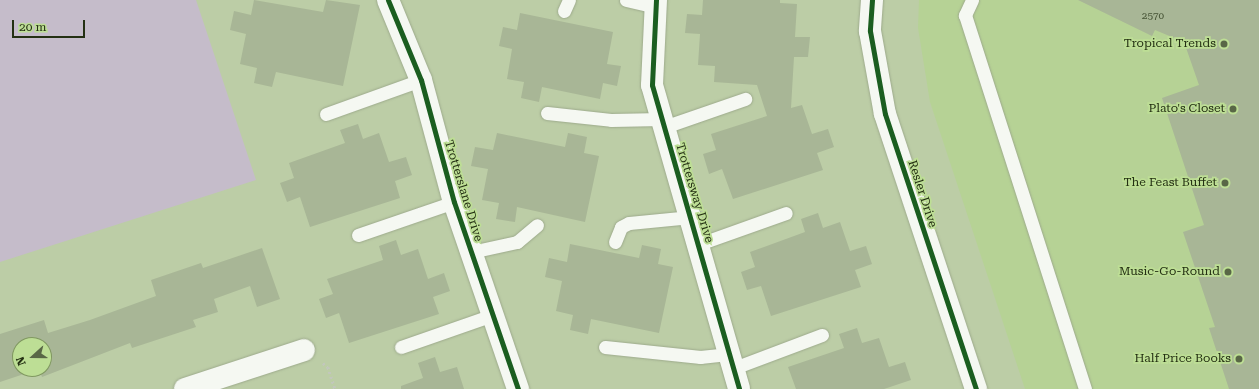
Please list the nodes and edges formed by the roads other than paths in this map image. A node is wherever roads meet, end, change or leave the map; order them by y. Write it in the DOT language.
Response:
graph roads {
  1 [pos="388,0"];
  2 [pos="626,0"];
  3 [pos="872,0"];
  4 [pos="972,0"];
  5 [pos="656,3"];
  6 [pos="421,80"];
  7 [pos="745,99"];
  8 [pos="547,113"];
  9 [pos="326,114"];
  10 [pos="663,123"];
  11 [pos="454,202"];
  12 [pos="786,213"];
  13 [pos="691,218"];
  14 [pos="537,226"];
  15 [pos="358,235"];
  16 [pos="615,242"];
  17 [pos="699,244"];
  18 [pos="471,252"];
  19 [pos="493,315"];
  20 [pos="822,335"];
  21 [pos="401,347"];
  22 [pos="605,347"];
  23 [pos="304,350"];
  24 [pos="734,370"];
  25 [pos="184,389"];
  26 [pos="518,389"];
  27 [pos="976,389"];
  28 [pos="1085,389"];
  1 -- 6 [label="street, Trotterslane Drive"];
  2 -- 5 [label="lane"];
  3 -- 27 [label="street, Resler Drive"];
  4 -- 28 [label="lane"];
  5 -- 10 [label="street, Trottersway Drive"];
  6 -- 9 [label="lane"];
  6 -- 11 [label="street, Trotterslane Drive"];
  7 -- 10 [label="lane"];
  8 -- 10 [label="lane"];
  10 -- 13 [label="street, Trottersway Drive"];
  11 -- 15 [label="lane"];
  11 -- 18 [label="street, Trotterslane Drive"];
  12 -- 17 [label="lane"];
  13 -- 16 [label="lane"];
  13 -- 17 [label="street, Trottersway Drive"];
  14 -- 18 [label="lane"];
  17 -- 24 [label="street, Trottersway Drive"];
  18 -- 19 [label="street, Trotterslane Drive"];
  19 -- 21 [label="lane"];
  19 -- 26 [label="street, Trotterslane Drive"];
  20 -- 24 [label="lane"];
  22 -- 24 [label="lane"];
  23 -- 25 [label="street"];
}
